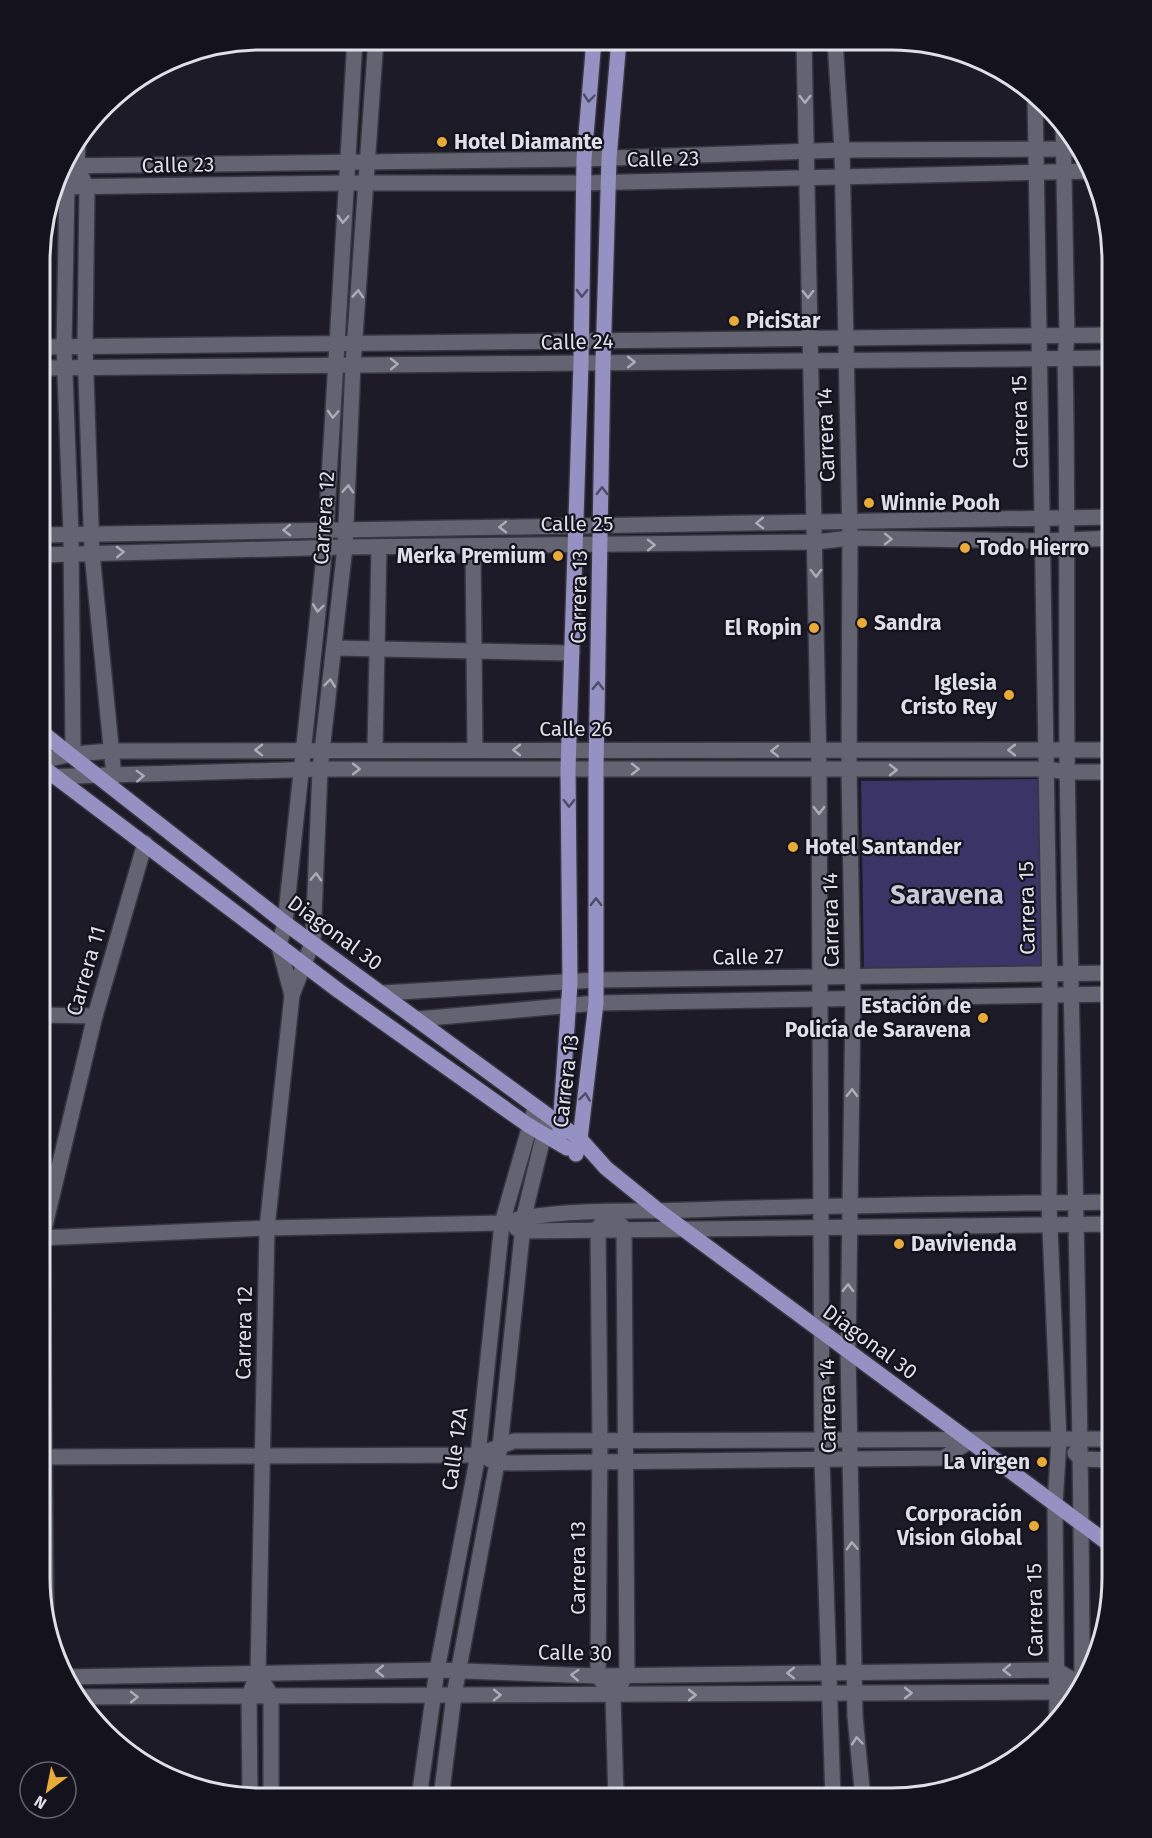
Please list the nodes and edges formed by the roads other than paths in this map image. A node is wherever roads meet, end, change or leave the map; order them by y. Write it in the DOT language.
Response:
graph roads {
  1 [pos="354,50"];
  2 [pos="375,50"];
  3 [pos="593,50"];
  4 [pos="618,50"];
  5 [pos="804,50"];
  6 [pos="836,50"];
  7 [pos="1035,106"];
  8 [pos="1063,138"];
  9 [pos="1063,149"];
  10 [pos="1070,149"];
  11 [pos="842,150"];
  12 [pos="1035,150"];
  13 [pos="805,153"];
  14 [pos="77,156"];
  15 [pos="609,158"];
  16 [pos="584,159"];
  17 [pos="346,161"];
  18 [pos="366,161"];
  19 [pos="71,167"];
  20 [pos="77,167"];
  21 [pos="1037,170"];
  22 [pos="1064,171"];
  23 [pos="1083,171"];
  24 [pos="843,175"];
  25 [pos="806,176"];
  26 [pos="66,180"];
  27 [pos="608,181"];
  28 [pos="345,183"];
  29 [pos="366,183"];
  30 [pos="584,183"];
  31 [pos="63,187"];
  32 [pos="87,188"];
  33 [pos="60,195"];
  34 [pos="1039,336"];
  35 [pos="1067,336"];
  36 [pos="1102,336"];
  37 [pos="846,338"];
  38 [pos="809,339"];
  39 [pos="581,341"];
  40 [pos="604,341"];
  41 [pos="336,343"];
  42 [pos="355,343"];
  43 [pos="85,346"];
  44 [pos="50,347"];
  45 [pos="64,347"];
  46 [pos="1040,358"];
  47 [pos="1065,358"];
  48 [pos="1102,358"];
  49 [pos="845,360"];
  50 [pos="811,361"];
  51 [pos="603,362"];
  52 [pos="581,363"];
  53 [pos="336,365"];
  54 [pos="353,365"];
  55 [pos="86,367"];
  56 [pos="50,368"];
  57 [pos="64,368"];
  58 [pos="1042,517"];
  59 [pos="1068,517"];
  60 [pos="1102,517"];
  61 [pos="850,520"];
  62 [pos="815,522"];
  63 [pos="601,525"];
  64 [pos="576,526"];
  65 [pos="326,529"];
  66 [pos="346,529"];
  67 [pos="91,533"];
  68 [pos="71,534"];
  69 [pos="50,535"];
  70 [pos="850,538"];
  71 [pos="1102,538"];
  72 [pos="1067,540"];
  73 [pos="1042,541"];
  74 [pos="816,542"];
  75 [pos="576,545"];
  76 [pos="601,545"];
  77 [pos="379,546"];
  78 [pos="473,546"];
  79 [pos="325,547"];
  80 [pos="345,547"];
  81 [pos="92,553"];
  82 [pos="71,554"];
  83 [pos="50,555"];
  84 [pos="377,647"];
  85 [pos="334,648"];
  86 [pos="474,652"];
  87 [pos="572,653"];
  88 [pos="50,738"];
  89 [pos="302,750"];
  90 [pos="322,750"];
  91 [pos="375,750"];
  92 [pos="475,750"];
  93 [pos="569,750"];
  94 [pos="1045,750"];
  95 [pos="1067,750"];
  96 [pos="1102,750"];
  97 [pos="111,751"];
  98 [pos="596,751"];
  99 [pos="818,751"];
  100 [pos="849,751"];
  101 [pos="73,754"];
  102 [pos="50,760"];
  103 [pos="301,769"];
  104 [pos="320,769"];
  105 [pos="596,769"];
  106 [pos="1046,769"];
  107 [pos="568,770"];
  108 [pos="819,770"];
  109 [pos="849,770"];
  110 [pos="50,771"];
  111 [pos="1068,772"];
  112 [pos="1102,772"];
  113 [pos="114,777"];
  114 [pos="50,778"];
  115 [pos="96,778"];
  116 [pos="59,779"];
  117 [pos="145,843"];
  118 [pos="285,923"];
  119 [pos="313,941"];
  120 [pos="279,946"];
  121 [pos="305,966"];
  122 [pos="1049,974"];
  123 [pos="1072,974"];
  124 [pos="1102,974"];
  125 [pos="821,977"];
  126 [pos="853,977"];
  127 [pos="596,980"];
  128 [pos="570,983"];
  129 [pos="383,993"];
  130 [pos="1072,994"];
  131 [pos="1102,994"];
  132 [pos="292,995"];
  133 [pos="1050,996"];
  134 [pos="821,999"];
  135 [pos="853,999"];
  136 [pos="596,1003"];
  137 [pos="568,1006"];
  138 [pos="50,1014"];
  139 [pos="94,1016"];
  140 [pos="418,1019"];
  141 [pos="541,1112"];
  142 [pos="528,1125"];
  143 [pos="561,1126"];
  144 [pos="543,1133"];
  145 [pos="580,1139"];
  146 [pos="559,1142"];
  147 [pos="576,1154"];
  148 [pos="606,1168"];
  149 [pos="50,1200"];
  150 [pos="1102,1202"];
  151 [pos="1074,1203"];
  152 [pos="1049,1205"];
  153 [pos="822,1206"];
  154 [pos="850,1206"];
  155 [pos="659,1211"];
  156 [pos="609,1213"];
  157 [pos="502,1223"];
  158 [pos="524,1224"];
  159 [pos="1102,1224"];
  160 [pos="1051,1225"];
  161 [pos="1077,1225"];
  162 [pos="681,1227"];
  163 [pos="267,1228"];
  164 [pos="598,1228"];
  165 [pos="624,1228"];
  166 [pos="849,1228"];
  167 [pos="822,1229"];
  168 [pos="50,1238"];
  169 [pos="822,1333"];
  170 [pos="848,1350"];
  171 [pos="850,1439"];
  172 [pos="1081,1439"];
  173 [pos="1102,1439"];
  174 [pos="600,1440"];
  175 [pos="822,1440"];
  176 [pos="1059,1440"];
  177 [pos="625,1441"];
  178 [pos="970,1441"];
  179 [pos="500,1447"];
  180 [pos="478,1455"];
  181 [pos="262,1456"];
  182 [pos="50,1457"];
  183 [pos="1082,1459"];
  184 [pos="822,1460"];
  185 [pos="850,1460"];
  186 [pos="1102,1460"];
  187 [pos="625,1462"];
  188 [pos="497,1463"];
  189 [pos="600,1463"];
  190 [pos="1054,1504"];
  191 [pos="1082,1524"];
  192 [pos="1102,1539"];
  193 [pos="1082,1668"];
  194 [pos="437,1670"];
  195 [pos="459,1670"];
  196 [pos="1056,1670"];
  197 [pos="855,1672"];
  198 [pos="829,1673"];
  199 [pos="258,1674"];
  200 [pos="627,1674"];
  201 [pos="598,1676"];
  202 [pos="74,1677"];
  203 [pos="1075,1681"];
  204 [pos="1071,1688"];
  205 [pos="1058,1692"];
  206 [pos="830,1694"];
  207 [pos="856,1694"];
  208 [pos="249,1695"];
  209 [pos="271,1695"];
  210 [pos="435,1695"];
  211 [pos="454,1695"];
  212 [pos="612,1696"];
  213 [pos="86,1697"];
  214 [pos="1058,1707"];
  215 [pos="250,1788"];
  216 [pos="271,1788"];
  217 [pos="421,1788"];
  218 [pos="442,1788"];
  219 [pos="616,1788"];
  220 [pos="832,1788"];
  221 [pos="862,1788"];
  1 -- 17 [label="street, Carrera 12"];
  2 -- 18 [label="street, Carrera 12"];
  3 -- 16 [label="main road, Carrera 13, one-way"];
  4 -- 15 [label="main road, Carrera 13"];
  5 -- 13 [label="street, Carrera 14, one-way"];
  6 -- 11 [label="street, Carrera 14"];
  7 -- 12 [label="street, Carrera 15"];
  8 -- 9 [label="street, Carrera 15"];
  9 -- 10 [label="street, Calle 23"];
  9 -- 12 [label="street, Calle 23"];
  9 -- 22 [label="street, Carrera 15"];
  11 -- 12 [label="street, Calle 23"];
  11 -- 13 [label="street, Calle 23"];
  11 -- 24 [label="street, Carrera 14"];
  12 -- 21 [label="street, Carrera 15"];
  13 -- 15 [label="street, Calle 23"];
  13 -- 25 [label="street, Carrera 14"];
  14 -- 20 [label="street"];
  15 -- 16 [label="street, Calle 23"];
  15 -- 27 [label="main road, Carrera 13"];
  16 -- 18 [label="street, Calle 23"];
  16 -- 30 [label="main road, Carrera 13"];
  17 -- 18 [label="street, Calle 23"];
  17 -- 20 [label="street, Calle 23"];
  17 -- 28 [label="street, Carrera 12"];
  18 -- 29 [label="street, Carrera 12"];
  19 -- 20 [label="street, Calle 23"];
  20 -- 26 [label="street"];
  20 -- 32 [label="street"];
  21 -- 22 [label="street, Calle 23"];
  21 -- 24 [label="street, Calle 23"];
  21 -- 34 [label="street, Carrera 15"];
  22 -- 23 [label="street, Calle 23"];
  22 -- 35 [label="street, Carrera 15"];
  24 -- 25 [label="street, Calle 23"];
  24 -- 37 [label="street, Carrera 14"];
  25 -- 27 [label="street, Calle 23"];
  25 -- 38 [label="street, Carrera 14, one-way"];
  27 -- 30 [label="street, Calle 23"];
  27 -- 40 [label="main road, Carrera 13"];
  28 -- 29 [label="street, Calle 23"];
  28 -- 32 [label="street, Calle 23"];
  28 -- 41 [label="street, Carrera 12, one-way"];
  29 -- 30 [label="street, Calle 23"];
  42 -- 29 [label="street, Carrera 12, one-way"];
  30 -- 39 [label="main road, Carrera 13, one-way"];
  31 -- 32 [label="street, Calle 23"];
  32 -- 43 [label="street"];
  33 -- 45 [label="street"];
  34 -- 35 [label="street, Calle 24"];
  34 -- 37 [label="street, Calle 24"];
  34 -- 46 [label="street, Carrera 15"];
  35 -- 36 [label="street, Calle 24"];
  35 -- 47 [label="street, Carrera 15"];
  37 -- 38 [label="street, Calle 24"];
  37 -- 49 [label="street, Carrera 14"];
  38 -- 40 [label="street, Calle 24"];
  38 -- 50 [label="street, Carrera 14"];
  39 -- 40 [label="street, Calle 24"];
  39 -- 42 [label="street, Calle 24"];
  39 -- 52 [label="main road, Carrera 13"];
  40 -- 51 [label="main road, Carrera 13"];
  41 -- 42 [label="street, Calle 24"];
  41 -- 43 [label="street, Calle 24"];
  41 -- 53 [label="street, Carrera 12"];
  42 -- 54 [label="street, Carrera 12"];
  43 -- 45 [label="street, Calle 24"];
  43 -- 55 [label="street"];
  44 -- 45 [label="street, Calle 24"];
  45 -- 57 [label="street"];
  46 -- 47 [label="street, Calle 24"];
  46 -- 49 [label="street, Calle 24"];
  46 -- 58 [label="street, Carrera 15"];
  47 -- 48 [label="street, Calle 24"];
  47 -- 59 [label="street, Carrera 15"];
  49 -- 50 [label="street, Calle 24"];
  49 -- 61 [label="street, Carrera 14"];
  51 -- 50 [label="street, Calle 24, one-way"];
  50 -- 62 [label="street, Carrera 14"];
  51 -- 52 [label="street, Calle 24"];
  63 -- 51 [label="main road, Carrera 13, one-way"];
  54 -- 52 [label="street, Calle 24, one-way"];
  52 -- 64 [label="main road, Carrera 13"];
  53 -- 54 [label="street, Calle 24"];
  53 -- 55 [label="street, Calle 24"];
  53 -- 65 [label="street, Carrera 12, one-way"];
  66 -- 54 [label="street, Carrera 12, one-way"];
  55 -- 57 [label="street, Calle 24"];
  55 -- 67 [label="street"];
  56 -- 57 [label="street, Calle 24"];
  57 -- 68 [label="street"];
  58 -- 59 [label="street, Calle 25"];
  58 -- 61 [label="street, Calle 25"];
  58 -- 73 [label="street, Carrera 15"];
  59 -- 60 [label="street, Calle 25"];
  59 -- 72 [label="street, Carrera 15"];
  61 -- 62 [label="street, Calle 25"];
  61 -- 70 [label="street, Carrera 14"];
  62 -- 63 [label="street, Calle 25, one-way"];
  62 -- 74 [label="street, Carrera 14"];
  63 -- 64 [label="street, Calle 25"];
  63 -- 76 [label="main road, Carrera 13"];
  64 -- 66 [label="street, Calle 25, one-way"];
  64 -- 75 [label="main road, Carrera 13"];
  65 -- 66 [label="street, Calle 25"];
  65 -- 67 [label="street, Calle 25, one-way"];
  65 -- 79 [label="street, Carrera 12"];
  66 -- 80 [label="street, Carrera 12"];
  67 -- 68 [label="street, Calle 25"];
  67 -- 81 [label="street"];
  68 -- 69 [label="street, Calle 25"];
  68 -- 82 [label="street"];
  70 -- 73 [label="street, Calle 25, one-way"];
  70 -- 74 [label="street, Calle 25"];
  70 -- 100 [label="street, Carrera 14"];
  71 -- 72 [label="street, Calle 25"];
  72 -- 73 [label="street, Calle 25"];
  72 -- 95 [label="street, Carrera 15"];
  73 -- 94 [label="street, Carrera 15"];
  76 -- 74 [label="street, Calle 25, one-way"];
  74 -- 99 [label="street, Carrera 14, one-way"];
  75 -- 76 [label="street, Calle 25"];
  75 -- 78 [label="street, Calle 25"];
  75 -- 87 [label="main road, Carrera 13"];
  98 -- 76 [label="main road, Carrera 13, one-way"];
  77 -- 78 [label="street, Calle 25"];
  77 -- 80 [label="street, Calle 25"];
  77 -- 84 [label="street"];
  78 -- 86 [label="street"];
  79 -- 80 [label="street, Calle 25"];
  81 -- 79 [label="street, Calle 25, one-way"];
  79 -- 89 [label="street, Carrera 12, one-way"];
  80 -- 85 [label="street, Carrera 12"];
  81 -- 82 [label="street, Calle 25"];
  81 -- 97 [label="street"];
  82 -- 83 [label="street, Calle 25"];
  82 -- 101 [label="street"];
  84 -- 85 [label="street"];
  84 -- 86 [label="street"];
  84 -- 91 [label="street"];
  90 -- 85 [label="street, Carrera 12, one-way"];
  86 -- 87 [label="street"];
  86 -- 92 [label="street"];
  87 -- 93 [label="main road, Carrera 13"];
  88 -- 101 [label="main road, Diagonal 30"];
  89 -- 90 [label="street, Calle 26"];
  89 -- 97 [label="street, Calle 26, one-way"];
  89 -- 103 [label="street, Carrera 12"];
  90 -- 91 [label="street, Calle 26"];
  90 -- 104 [label="street, Carrera 12"];
  91 -- 92 [label="street, Calle 26"];
  93 -- 92 [label="street, Calle 26, one-way"];
  93 -- 98 [label="street, Calle 26"];
  93 -- 107 [label="main road, Carrera 13"];
  94 -- 95 [label="street, Calle 26"];
  94 -- 100 [label="street, Calle 26, one-way"];
  94 -- 106 [label="street, Carrera 15"];
  95 -- 96 [label="street, Calle 26"];
  95 -- 111 [label="street, Carrera 15"];
  97 -- 101 [label="street, Calle 26"];
  97 -- 113 [label="street"];
  99 -- 98 [label="street, Calle 26, one-way"];
  98 -- 105 [label="main road, Carrera 13"];
  99 -- 100 [label="street, Calle 26"];
  99 -- 108 [label="street, Carrera 14"];
  100 -- 109 [label="street, Carrera 14"];
  101 -- 102 [label="street, Calle 26"];
  101 -- 115 [label="main road, Diagonal 30"];
  103 -- 104 [label="street, Calle 26"];
  113 -- 103 [label="street, Calle 26, one-way"];
  103 -- 118 [label="street, Carrera 12"];
  104 -- 107 [label="street, Calle 26, one-way"];
  119 -- 104 [label="street, Carrera 12, one-way"];
  105 -- 107 [label="street, Calle 26"];
  105 -- 108 [label="street, Calle 26, one-way"];
  127 -- 105 [label="main road, Carrera 13, one-way"];
  109 -- 106 [label="street, Calle 26, one-way"];
  106 -- 111 [label="street, Calle 26"];
  106 -- 122 [label="street, Carrera 15"];
  107 -- 128 [label="main road, Carrera 13, one-way"];
  108 -- 109 [label="street, Calle 26"];
  108 -- 125 [label="street, Carrera 14, one-way"];
  109 -- 126 [label="street, Carrera 14"];
  110 -- 116 [label="main road, Diagonal 30"];
  111 -- 112 [label="street, Calle 26"];
  111 -- 123 [label="street, Carrera 15"];
  113 -- 115 [label="street, Calle 26"];
  114 -- 116 [label="street, Calle 26"];
  115 -- 116 [label="street, Calle 26"];
  115 -- 118 [label="main road, Diagonal 30"];
  116 -- 117 [label="main road, Diagonal 30"];
  117 -- 120 [label="main road, Diagonal 30"];
  117 -- 139 [label="street, Carrera 11"];
  118 -- 119 [label="main road, Diagonal 30"];
  118 -- 120 [label="street, Carrera 12"];
  119 -- 121 [label="street, Carrera 12"];
  119 -- 129 [label="main road, Diagonal 30"];
  120 -- 121 [label="main road, Diagonal 30"];
  120 -- 132 [label="street, Carrera 12"];
  121 -- 132 [label="street, Carrera 12"];
  121 -- 142 [label="main road, Diagonal 30"];
  122 -- 123 [label="street, Calle 27"];
  122 -- 126 [label="street, Calle 27"];
  122 -- 133 [label="street, Carrera 15"];
  123 -- 124 [label="street, Calle 27"];
  123 -- 130 [label="street, Carrera 15"];
  125 -- 126 [label="street, Calle 27"];
  125 -- 127 [label="street, Calle 27"];
  125 -- 134 [label="street, Carrera 14"];
  126 -- 135 [label="street, Carrera 14"];
  127 -- 128 [label="street, Calle 27"];
  127 -- 136 [label="main road, Carrera 13"];
  128 -- 129 [label="street, Calle 27"];
  128 -- 137 [label="main road, Carrera 13"];
  129 -- 140 [label="main road, Diagonal 30"];
  130 -- 131 [label="street, Calle 27"];
  130 -- 133 [label="street, Calle 27"];
  130 -- 151 [label="street, Carrera 15"];
  132 -- 163 [label="street, Carrera 12"];
  133 -- 135 [label="street, Calle 27"];
  133 -- 152 [label="street, Carrera 15"];
  134 -- 135 [label="street, Calle 27"];
  134 -- 136 [label="street, Calle 27"];
  134 -- 153 [label="street, Carrera 14"];
  154 -- 135 [label="street, Carrera 14, one-way"];
  136 -- 137 [label="street, Calle 27"];
  145 -- 136 [label="main road, Carrera 13, one-way"];
  137 -- 140 [label="street, Calle 27"];
  137 -- 143 [label="main road, Carrera 13"];
  138 -- 139 [label="street"];
  139 -- 149 [label="street, Carrera 11"];
  140 -- 141 [label="main road, Diagonal 30"];
  141 -- 142 [label="street, Calle 12A"];
  141 -- 143 [label="main road, Diagonal 30"];
  141 -- 144 [label="street, Calle 12A"];
  142 -- 144 [label="main road, Diagonal 30"];
  142 -- 157 [label="street, Calle 12A"];
  143 -- 145 [label="main road, Diagonal 30"];
  143 -- 146 [label="main road, Carrera 13"];
  144 -- 146 [label="main road, Diagonal 30"];
  144 -- 158 [label="street, Calle 12A"];
  145 -- 147 [label="main road, Carrera 13"];
  145 -- 148 [label="main road, Diagonal 30"];
  146 -- 147 [label="main road, Diagonal 30"];
  147 -- 148 [label="main road, Diagonal 30"];
  148 -- 155 [label="main road, Diagonal 30"];
  150 -- 151 [label="street"];
  151 -- 152 [label="street"];
  151 -- 161 [label="street, Carrera 15"];
  152 -- 154 [label="street"];
  152 -- 160 [label="street, Carrera 15"];
  153 -- 154 [label="street"];
  153 -- 155 [label="street"];
  153 -- 167 [label="street, Carrera 14"];
  154 -- 166 [label="street, Carrera 14"];
  155 -- 156 [label="street"];
  155 -- 162 [label="main road, Diagonal 30"];
  156 -- 158 [label="street"];
  156 -- 164 [label="street"];
  156 -- 165 [label="street"];
  157 -- 158 [label="street"];
  157 -- 163 [label="street"];
  157 -- 180 [label="street, Calle 12A"];
  158 -- 164 [label="street"];
  158 -- 179 [label="street, Calle 12A"];
  159 -- 161 [label="street"];
  160 -- 161 [label="street"];
  160 -- 166 [label="street"];
  160 -- 176 [label="street, Carrera 15"];
  161 -- 172 [label="street, Carrera 15"];
  162 -- 165 [label="street"];
  162 -- 167 [label="street"];
  162 -- 169 [label="main road, Diagonal 30"];
  163 -- 168 [label="street"];
  163 -- 181 [label="street, Carrera 12"];
  164 -- 165 [label="street"];
  164 -- 174 [label="street, Carrera 13"];
  165 -- 177 [label="street"];
  166 -- 167 [label="street"];
  170 -- 166 [label="street, Carrera 14, one-way"];
  167 -- 169 [label="street, Carrera 14"];
  169 -- 170 [label="main road, Diagonal 30"];
  169 -- 175 [label="street, Carrera 14"];
  170 -- 171 [label="street, Carrera 14"];
  170 -- 178 [label="main road, Diagonal 30"];
  171 -- 175 [label="street"];
  171 -- 178 [label="street"];
  171 -- 185 [label="street, Carrera 14"];
  172 -- 173 [label="street"];
  172 -- 176 [label="street"];
  172 -- 183 [label="street, Carrera 15"];
  174 -- 177 [label="street"];
  174 -- 179 [label="street"];
  174 -- 189 [label="street, Carrera 13"];
  175 -- 177 [label="street"];
  175 -- 184 [label="street, Carrera 14"];
  176 -- 178 [label="street"];
  176 -- 183 [label="street"];
  176 -- 190 [label="street, Carrera 15"];
  177 -- 187 [label="street"];
  178 -- 185 [label="street"];
  178 -- 190 [label="main road, Diagonal 30"];
  179 -- 180 [label="street"];
  179 -- 188 [label="street, Calle 12A"];
  180 -- 181 [label="street"];
  180 -- 188 [label="street"];
  180 -- 194 [label="street, Calle 12A"];
  181 -- 182 [label="street"];
  181 -- 199 [label="street, Carrera 12"];
  183 -- 186 [label="street"];
  183 -- 191 [label="street, Carrera 15"];
  184 -- 185 [label="street"];
  184 -- 187 [label="street"];
  184 -- 198 [label="street, Carrera 14"];
  197 -- 185 [label="street, Carrera 14, one-way"];
  187 -- 189 [label="street"];
  187 -- 200 [label="street"];
  188 -- 189 [label="street"];
  188 -- 195 [label="street, Calle 12A"];
  189 -- 201 [label="street, Carrera 13"];
  190 -- 191 [label="main road, Diagonal 30"];
  190 -- 196 [label="street, Carrera 15"];
  191 -- 192 [label="main road, Diagonal 30"];
  191 -- 193 [label="street, Carrera 15"];
  194 -- 195 [label="street, Calle 30"];
  194 -- 199 [label="street, Calle 30, one-way"];
  194 -- 210 [label="street, Calle 12A"];
  201 -- 195 [label="street, Calle 30, one-way"];
  195 -- 211 [label="street, Calle 12A"];
  196 -- 197 [label="street, Calle 30, one-way"];
  196 -- 203 [label="street"];
  196 -- 205 [label="street, Carrera 15"];
  197 -- 198 [label="street, Calle 30"];
  197 -- 207 [label="street, Carrera 14"];
  198 -- 200 [label="street, Calle 30, one-way"];
  198 -- 206 [label="street, Carrera 14"];
  199 -- 202 [label="street, Calle 30"];
  199 -- 208 [label="street, Carrera 12"];
  199 -- 209 [label="street"];
  200 -- 201 [label="street, Calle 30"];
  200 -- 212 [label="street"];
  201 -- 212 [label="street"];
  204 -- 205 [label="street, Calle 30"];
  207 -- 205 [label="street, Calle 30, one-way"];
  205 -- 214 [label="street, Carrera 15"];
  206 -- 207 [label="street, Calle 30"];
  212 -- 206 [label="street, Calle 30, one-way"];
  206 -- 220 [label="street, Carrera 14"];
  221 -- 207 [label="street, Carrera 14, one-way"];
  208 -- 209 [label="street, Calle 30"];
  213 -- 208 [label="street, Calle 30, one-way"];
  208 -- 215 [label="street, Carrera 12"];
  209 -- 210 [label="street, Calle 30"];
  209 -- 216 [label="street"];
  210 -- 211 [label="street, Calle 30"];
  210 -- 217 [label="street, Calle 12A"];
  211 -- 212 [label="street, Calle 30, one-way"];
  211 -- 218 [label="street, Calle 12A"];
  212 -- 219 [label="street"];
}
